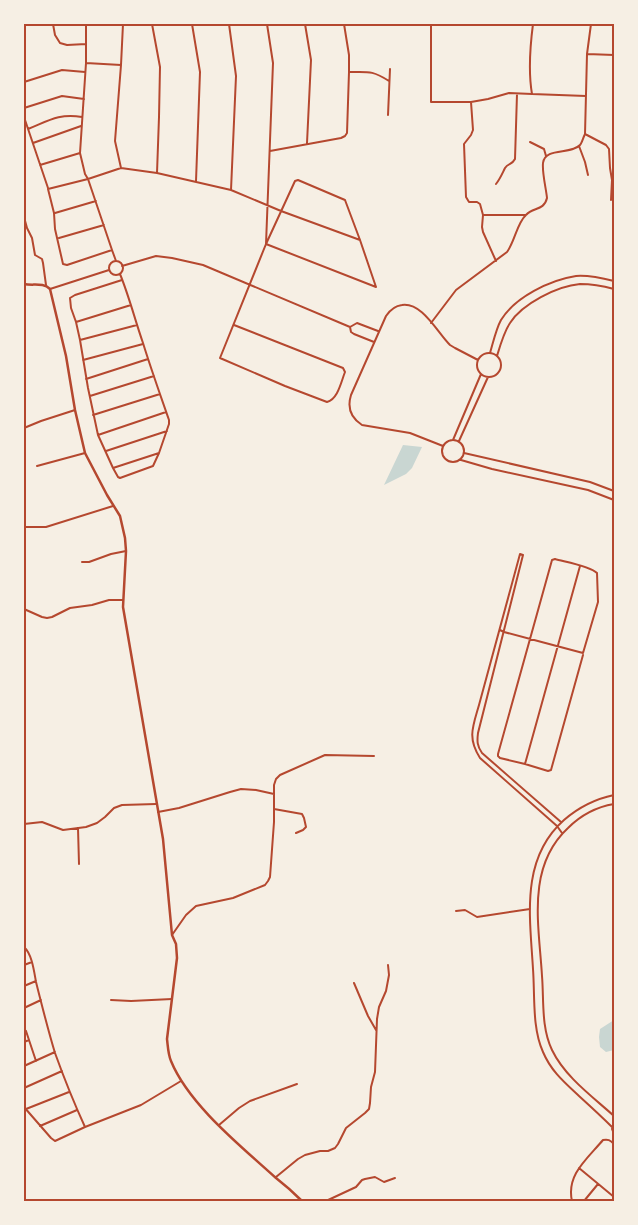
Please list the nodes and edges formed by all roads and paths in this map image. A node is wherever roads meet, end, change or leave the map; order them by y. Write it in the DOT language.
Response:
graph roads {
  1 [pos="53,24"];
  2 [pos="86,24"];
  3 [pos="122,24"];
  4 [pos="152,24"];
  5 [pos="192,24"];
  6 [pos="229,24"];
  7 [pos="267,24"];
  8 [pos="305,24"];
  9 [pos="344,24"];
  10 [pos="430,24"];
  11 [pos="533,24"];
  12 [pos="591,24"];
  13 [pos="87,44"];
  14 [pos="588,54"];
  15 [pos="614,55"];
  16 [pos="86,63"];
  17 [pos="121,65"];
  18 [pos="390,69"];
  19 [pos="85,72"];
  20 [pos="349,72"];
  21 [pos="390,81"];
  22 [pos="24,82"];
  23 [pos="518,93"];
  24 [pos="532,94"];
  25 [pos="586,96"];
  26 [pos="84,99"];
  27 [pos="471,102"];
  28 [pos="24,108"];
  29 [pos="388,115"];
  30 [pos="24,117"];
  31 [pos="82,117"];
  32 [pos="81,126"];
  33 [pos="28,129"];
  34 [pos="584,134"];
  35 [pos="530,142"];
  36 [pos="33,143"];
  37 [pos="307,144"];
  38 [pos="579,146"];
  39 [pos="270,151"];
  40 [pos="80,153"];
  41 [pos="546,156"];
  42 [pos="40,165"];
  43 [pos="121,168"];
  44 [pos="156,173"];
  45 [pos="588,176"];
  46 [pos="88,179"];
  47 [pos="196,182"];
  48 [pos="496,184"];
  49 [pos="48,189"];
  50 [pos="231,190"];
  51 [pos="611,200"];
  52 [pos="96,201"];
  53 [pos="267,205"];
  54 [pos="281,211"];
  55 [pos="54,213"];
  56 [pos="483,215"];
  57 [pos="526,215"];
  58 [pos="24,217"];
  59 [pos="104,225"];
  60 [pos="58,238"];
  61 [pos="360,240"];
  62 [pos="266,244"];
  63 [pos="112,250"];
  64 [pos="116,261"];
  65 [pos="496,261"];
  66 [pos="122,266"];
  67 [pos="109,270"];
  68 [pos="120,274"];
  69 [pos="122,280"];
  70 [pos="614,280"];
  71 [pos="24,284"];
  72 [pos="250,284"];
  73 [pos="46,286"];
  74 [pos="50,289"];
  75 [pos="614,289"];
  76 [pos="131,305"];
  77 [pos="76,322"];
  78 [pos="431,323"];
  79 [pos="137,325"];
  80 [pos="234,325"];
  81 [pos="350,327"];
  82 [pos="379,332"];
  83 [pos="24,338"];
  84 [pos="80,340"];
  85 [pos="374,342"];
  86 [pos="143,344"];
  87 [pos="25,346"];
  88 [pos="490,353"];
  89 [pos="496,356"];
  90 [pos="148,359"];
  91 [pos="83,360"];
  92 [pos="478,360"];
  93 [pos="481,374"];
  94 [pos="154,376"];
  95 [pos="488,377"];
  96 [pos="86,379"];
  97 [pos="160,394"];
  98 [pos="89,396"];
  99 [pos="75,410"];
  100 [pos="166,412"];
  101 [pos="93,415"];
  102 [pos="24,428"];
  103 [pos="167,431"];
  104 [pos="98,434"];
  105 [pos="453,440"];
  106 [pos="459,442"];
  107 [pos="443,446"];
  108 [pos="104,452"];
  109 [pos="85,453"];
  110 [pos="159,453"];
  111 [pos="464,453"];
  112 [pos="461,460"];
  113 [pos="37,466"];
  114 [pos="113,468"];
  115 [pos="614,491"];
  116 [pos="614,500"];
  117 [pos="114,506"];
  118 [pos="24,527"];
  119 [pos="126,551"];
  120 [pos="82,562"];
  121 [pos="580,566"];
  122 [pos="123,600"];
  123 [pos="24,609"];
  124 [pos="500,630"];
  125 [pos="504,632"];
  126 [pos="531,639"];
  127 [pos="557,646"];
  128 [pos="583,653"];
  129 [pos="374,756"];
  130 [pos="524,764"];
  131 [pos="515,782"];
  132 [pos="511,786"];
  133 [pos="274,794"];
  134 [pos="614,795"];
  135 [pos="537,801"];
  136 [pos="156,804"];
  137 [pos="614,804"];
  138 [pos="533,805"];
  139 [pos="274,809"];
  140 [pos="158,812"];
  141 [pos="562,822"];
  142 [pos="24,824"];
  143 [pos="557,826"];
  144 [pos="78,828"];
  145 [pos="296,833"];
  146 [pos="562,833"];
  147 [pos="79,864"];
  148 [pos="530,909"];
  149 [pos="456,911"];
  150 [pos="172,935"];
  151 [pos="24,947"];
  152 [pos="32,962"];
  153 [pos="24,965"];
  154 [pos="388,965"];
  155 [pos="36,981"];
  156 [pos="354,983"];
  157 [pos="24,986"];
  158 [pos="172,999"];
  159 [pos="41,1000"];
  160 [pos="111,1000"];
  161 [pos="24,1008"];
  162 [pos="24,1030"];
  163 [pos="376,1030"];
  164 [pos="29,1040"];
  165 [pos="24,1042"];
  166 [pos="55,1052"];
  167 [pos="36,1061"];
  168 [pos="24,1066"];
  169 [pos="62,1071"];
  170 [pos="181,1081"];
  171 [pos="297,1084"];
  172 [pos="24,1088"];
  173 [pos="69,1092"];
  174 [pos="24,1107"];
  175 [pos="26,1109"];
  176 [pos="77,1110"];
  177 [pos="614,1116"];
  178 [pos="614,1122"];
  179 [pos="218,1125"];
  180 [pos="40,1126"];
  181 [pos="85,1127"];
  182 [pos="612,1127"];
  183 [pos="614,1134"];
  184 [pos="614,1144"];
  185 [pos="579,1168"];
  186 [pos="276,1177"];
  187 [pos="395,1178"];
  188 [pos="598,1184"];
  189 [pos="614,1197"];
  190 [pos="302,1201"];
  191 [pos="326,1201"];
  192 [pos="572,1201"];
  193 [pos="584,1201"];
  1 -- 13 [label="street"];
  2 -- 13 [label="street"];
  3 -- 17 [label="street"];
  4 -- 44 [label="street"];
  5 -- 47 [label="street"];
  6 -- 50 [label="street"];
  7 -- 39 [label="street"];
  8 -- 37 [label="street"];
  9 -- 20 [label="street"];
  10 -- 27 [label="street"];
  11 -- 24 [label="street"];
  12 -- 14 [label="street"];
  13 -- 16 [label="street"];
  14 -- 15 [label="street"];
  14 -- 25 [label="street"];
  16 -- 17 [label="street"];
  16 -- 19 [label="street"];
  17 -- 43 [label="street"];
  18 -- 21 [label="street"];
  19 -- 22 [label="street"];
  19 -- 26 [label="street"];
  20 -- 21 [label="street"];
  20 -- 37 [label="street"];
  21 -- 29 [label="street"];
  23 -- 24 [label="street"];
  23 -- 27 [label="street"];
  23 -- 48 [label="street"];
  24 -- 25 [label="street"];
  25 -- 34 [label="street"];
  26 -- 28 [label="street"];
  26 -- 31 [label="street"];
  27 -- 56 [label="street"];
  30 -- 33 [label="street"];
  31 -- 32 [label="street"];
  31 -- 33 [label="street"];
  32 -- 36 [label="street"];
  32 -- 40 [label="street"];
  33 -- 36 [label="street"];
  34 -- 38 [label="street"];
  34 -- 51 [label="street"];
  35 -- 41 [label="street"];
  36 -- 42 [label="street"];
  37 -- 39 [label="street"];
  38 -- 41 [label="street"];
  38 -- 45 [label="street"];
  39 -- 53 [label="street"];
  40 -- 42 [label="street"];
  40 -- 46 [label="street"];
  41 -- 57 [label="street"];
  42 -- 49 [label="street"];
  43 -- 44 [label="street"];
  43 -- 46 [label="street"];
  44 -- 47 [label="street"];
  46 -- 49 [label="street"];
  46 -- 52 [label="street"];
  47 -- 50 [label="street"];
  49 -- 55 [label="street"];
  50 -- 53 [label="street"];
  52 -- 55 [label="street"];
  52 -- 59 [label="street"];
  53 -- 54 [label="street"];
  53 -- 62 [label="street"];
  54 -- 61 [label="street"];
  54 -- 61 [label="street"];
  54 -- 62 [label="street"];
  55 -- 60 [label="street"];
  56 -- 57 [label="street"];
  56 -- 65 [label="street"];
  57 -- 65 [label="street"];
  58 -- 73 [label="street"];
  59 -- 60 [label="street"];
  59 -- 63 [label="street"];
  60 -- 63 [label="street"];
  61 -- 62 [label="street"];
  62 -- 72 [label="street"];
  63 -- 64 [label="street"];
  64 -- 66 [label="street"];
  64 -- 67 [label="street"];
  65 -- 78 [label="street"];
  66 -- 68 [label="street"];
  66 -- 72 [label="street"];
  67 -- 68 [label="street"];
  67 -- 74 [label="street"];
  68 -- 69 [label="street"];
  69 -- 76 [label="street"];
  69 -- 77 [label="street"];
  70 -- 88 [label="street"];
  71 -- 73 [label="street"];
  72 -- 80 [label="street"];
  72 -- 81 [label="street"];
  73 -- 74 [label="street"];
  74 -- 99 [label="street"];
  75 -- 89 [label="street"];
  76 -- 77 [label="street"];
  76 -- 79 [label="street"];
  77 -- 84 [label="street"];
  78 -- 82 [label="street"];
  78 -- 92 [label="street"];
  79 -- 84 [label="street"];
  79 -- 86 [label="street"];
  80 -- 80 [label="street"];
  81 -- 82 [label="street"];
  81 -- 85 [label="street"];
  82 -- 85 [label="street"];
  83 -- 87 [label="street"];
  84 -- 91 [label="street"];
  85 -- 107 [label="street"];
  86 -- 90 [label="street"];
  86 -- 91 [label="street"];
  88 -- 89 [label="street"];
  88 -- 92 [label="street"];
  89 -- 95 [label="street"];
  90 -- 94 [label="street"];
  90 -- 96 [label="street"];
  91 -- 96 [label="street"];
  92 -- 93 [label="street"];
  93 -- 95 [label="street"];
  93 -- 105 [label="street"];
  94 -- 97 [label="street"];
  94 -- 98 [label="street"];
  95 -- 106 [label="street"];
  96 -- 98 [label="street"];
  97 -- 100 [label="street"];
  97 -- 101 [label="street"];
  98 -- 101 [label="street"];
  99 -- 102 [label="street"];
  99 -- 109 [label="street"];
  100 -- 103 [label="street"];
  100 -- 104 [label="street"];
  101 -- 104 [label="street"];
  103 -- 108 [label="street"];
  103 -- 110 [label="street"];
  104 -- 108 [label="street"];
  105 -- 106 [label="street"];
  105 -- 107 [label="street"];
  106 -- 111 [label="street"];
  107 -- 112 [label="street"];
  108 -- 114 [label="street"];
  109 -- 113 [label="street"];
  109 -- 117 [label="street"];
  110 -- 114 [label="street"];
  110 -- 114 [label="street"];
  111 -- 112 [label="street"];
  111 -- 115 [label="street"];
  112 -- 116 [label="street"];
  117 -- 118 [label="street"];
  117 -- 119 [label="street"];
  119 -- 120 [label="street"];
  119 -- 122 [label="street"];
  121 -- 126 [label="street"];
  121 -- 127 [label="street"];
  121 -- 128 [label="street"];
  122 -- 123 [label="street"];
  122 -- 136 [label="street"];
  124 -- 125 [label="street"];
  124 -- 125 [label="street"];
  124 -- 132 [label="street"];
  125 -- 126 [label="street"];
  125 -- 131 [label="street"];
  126 -- 127 [label="street"];
  126 -- 130 [label="street"];
  127 -- 128 [label="street"];
  127 -- 130 [label="street"];
  128 -- 130 [label="street"];
  129 -- 133 [label="street"];
  131 -- 132 [label="street"];
  131 -- 135 [label="street"];
  132 -- 138 [label="street"];
  133 -- 139 [label="street"];
  133 -- 140 [label="street"];
  134 -- 141 [label="street"];
  135 -- 138 [label="street"];
  135 -- 141 [label="street"];
  136 -- 140 [label="street"];
  136 -- 144 [label="street"];
  137 -- 146 [label="street"];
  138 -- 143 [label="street"];
  139 -- 145 [label="street"];
  139 -- 150 [label="street"];
  140 -- 150 [label="street"];
  141 -- 143 [label="street"];
  142 -- 144 [label="street"];
  143 -- 146 [label="street"];
  143 -- 148 [label="street"];
  144 -- 147 [label="street"];
  146 -- 177 [label="street"];
  148 -- 149 [label="street"];
  148 -- 182 [label="street"];
  150 -- 158 [label="street"];
  151 -- 152 [label="street"];
  152 -- 153 [label="street"];
  152 -- 155 [label="street"];
  154 -- 163 [label="street"];
  155 -- 157 [label="street"];
  155 -- 159 [label="street"];
  156 -- 163 [label="street"];
  158 -- 160 [label="street"];
  158 -- 170 [label="street"];
  159 -- 161 [label="street"];
  159 -- 166 [label="street"];
  162 -- 164 [label="street"];
  163 -- 186 [label="street"];
  164 -- 165 [label="street"];
  164 -- 167 [label="street"];
  166 -- 167 [label="street"];
  166 -- 169 [label="street"];
  167 -- 168 [label="street"];
  169 -- 172 [label="street"];
  169 -- 173 [label="street"];
  170 -- 179 [label="street"];
  170 -- 181 [label="street"];
  171 -- 179 [label="street"];
  173 -- 175 [label="street"];
  173 -- 176 [label="street"];
  174 -- 175 [label="street"];
  175 -- 180 [label="street"];
  176 -- 180 [label="street"];
  176 -- 181 [label="street"];
  178 -- 182 [label="street"];
  179 -- 186 [label="street"];
  180 -- 181 [label="street"];
  182 -- 183 [label="street"];
  184 -- 185 [label="street"];
  185 -- 188 [label="street"];
  185 -- 192 [label="street"];
  186 -- 190 [label="street"];
  187 -- 191 [label="street"];
  188 -- 189 [label="street"];
  188 -- 193 [label="street"];
}
